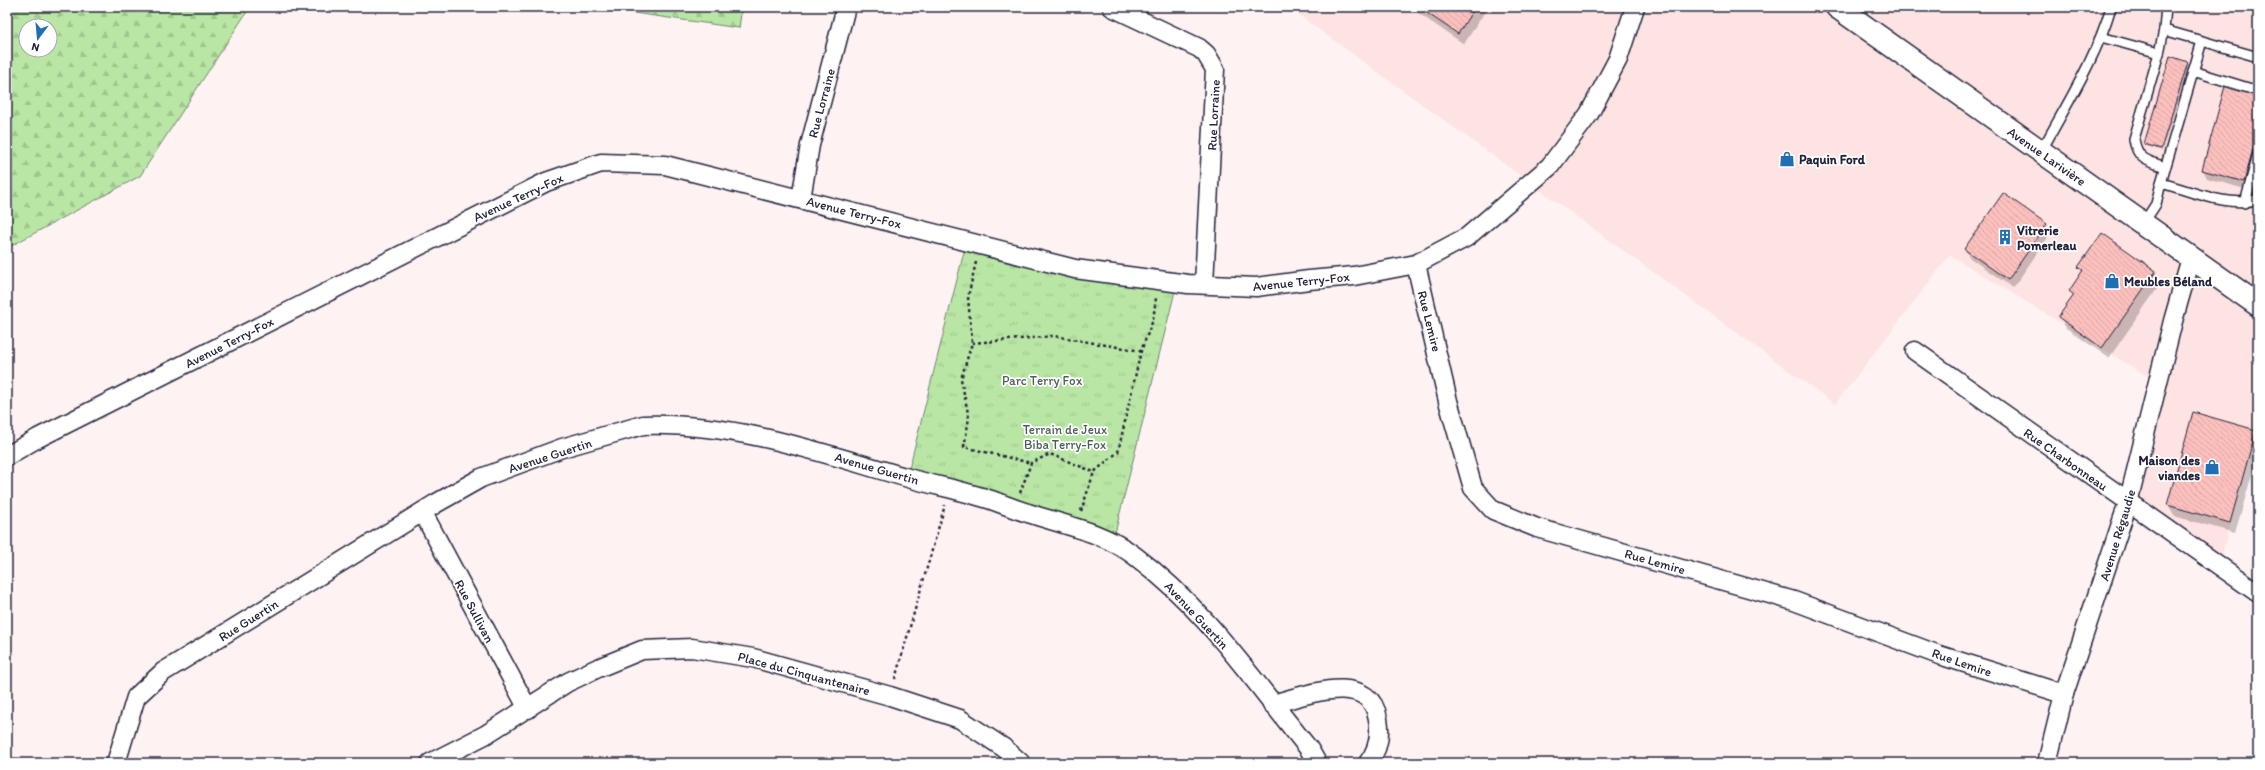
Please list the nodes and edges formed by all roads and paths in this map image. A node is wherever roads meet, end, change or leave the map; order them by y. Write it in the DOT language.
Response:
graph roads {
  1 [pos="846,7"];
  2 [pos="1112,7"];
  3 [pos="1635,7"];
  4 [pos="1837,7"];
  5 [pos="2111,7"];
  6 [pos="2166,7"];
  7 [pos="2164,30"];
  8 [pos="2101,37"];
  9 [pos="2202,41"];
  10 [pos="2159,53"];
  11 [pos="2258,57"];
  12 [pos="2193,71"];
  13 [pos="2258,91"];
  14 [pos="2041,152"];
  15 [pos="2258,154"];
  16 [pos="2165,167"];
  17 [pos="2161,183"];
  18 [pos="801,199"];
  19 [pos="2258,199"];
  20 [pos="2244,203"];
  21 [pos="2143,224"];
  22 [pos="979,244"];
  23 [pos="2191,258"];
  24 [pos="1416,264"];
  25 [pos="1159,280"];
  26 [pos="1204,284"];
  27 [pos="2258,305"];
  28 [pos="972,343"];
  29 [pos="1140,352"];
  30 [pos="1915,352"];
  31 [pos="7,456"];
  32 [pos="1031,463"];
  33 [pos="1094,472"];
  34 [pos="950,489"];
  35 [pos="2128,503"];
  36 [pos="1014,508"];
  37 [pos="423,513"];
  38 [pos="1076,528"];
  39 [pos="2258,593"];
  40 [pos="2064,694"];
  41 [pos="890,696"];
  42 [pos="1272,704"];
  43 [pos="528,709"];
  44 [pos="116,763"];
  45 [pos="430,763"];
  46 [pos="1021,763"];
  47 [pos="1317,763"];
  48 [pos="1368,763"];
  49 [pos="2048,763"];
  1 -- 18 [label="street, Rue Lorraine"];
  2 -- 26 [label="street, Rue Lorraine"];
  3 -- 24 [label="street, Avenue Terry-Fox"];
  4 -- 14 [label="main road, Avenue Larivière"];
  5 -- 8 [label="lane"];
  6 -- 7 [label="lane"];
  7 -- 9 [label="lane"];
  7 -- 10 [label="lane"];
  8 -- 10 [label="lane"];
  8 -- 14 [label="lane"];
  9 -- 11 [label="lane"];
  9 -- 12 [label="lane"];
  10 -- 16 [label="lane"];
  12 -- 13 [label="lane"];
  12 -- 16 [label="lane"];
  14 -- 21 [label="main road, Avenue Larivière"];
  15 -- 20 [label="lane"];
  16 -- 17 [label="lane"];
  17 -- 20 [label="lane"];
  17 -- 21 [label="lane"];
  18 -- 22 [label="street, Avenue Terry-Fox"];
  18 -- 31 [label="street, Avenue Terry-Fox"];
  19 -- 20 [label="lane"];
  21 -- 23 [label="main road, Avenue Larivière"];
  22 -- 25 [label="street, Avenue Terry-Fox"];
  22 -- 28 [label="path"];
  23 -- 27 [label="main road, Avenue Larivière"];
  23 -- 35 [label="street, Avenue Régaudie"];
  24 -- 26 [label="street, Avenue Terry-Fox"];
  24 -- 40 [label="street, Rue Lemire"];
  25 -- 26 [label="street, Avenue Terry-Fox"];
  25 -- 29 [label="path"];
  28 -- 29 [label="path"];
  28 -- 32 [label="path"];
  29 -- 33 [label="path"];
  30 -- 35 [label="street, Rue Charbonneau"];
  32 -- 33 [label="path"];
  32 -- 36 [label="path"];
  33 -- 38 [label="path"];
  34 -- 36 [label="street, Avenue Guertin"];
  34 -- 37 [label="street, Avenue Guertin"];
  34 -- 41 [label="path"];
  35 -- 39 [label="street, Rue Charbonneau"];
  35 -- 40 [label="street, Avenue Régaudie"];
  36 -- 38 [label="street, Avenue Guertin"];
  37 -- 43 [label="street, Rue Sullivan"];
  37 -- 44 [label="street, Rue Guertin"];
  38 -- 42 [label="street, Avenue Guertin"];
  40 -- 49 [label="street, Avenue Régaudie"];
  41 -- 43 [label="street, Place du Cinquantenaire"];
  41 -- 46 [label="street, Place du Cinquantenaire"];
  42 -- 47 [label="street, Avenue Guertin"];
  42 -- 48 [label="street"];
  43 -- 45 [label="street, Place du Cinquantenaire"];
}
